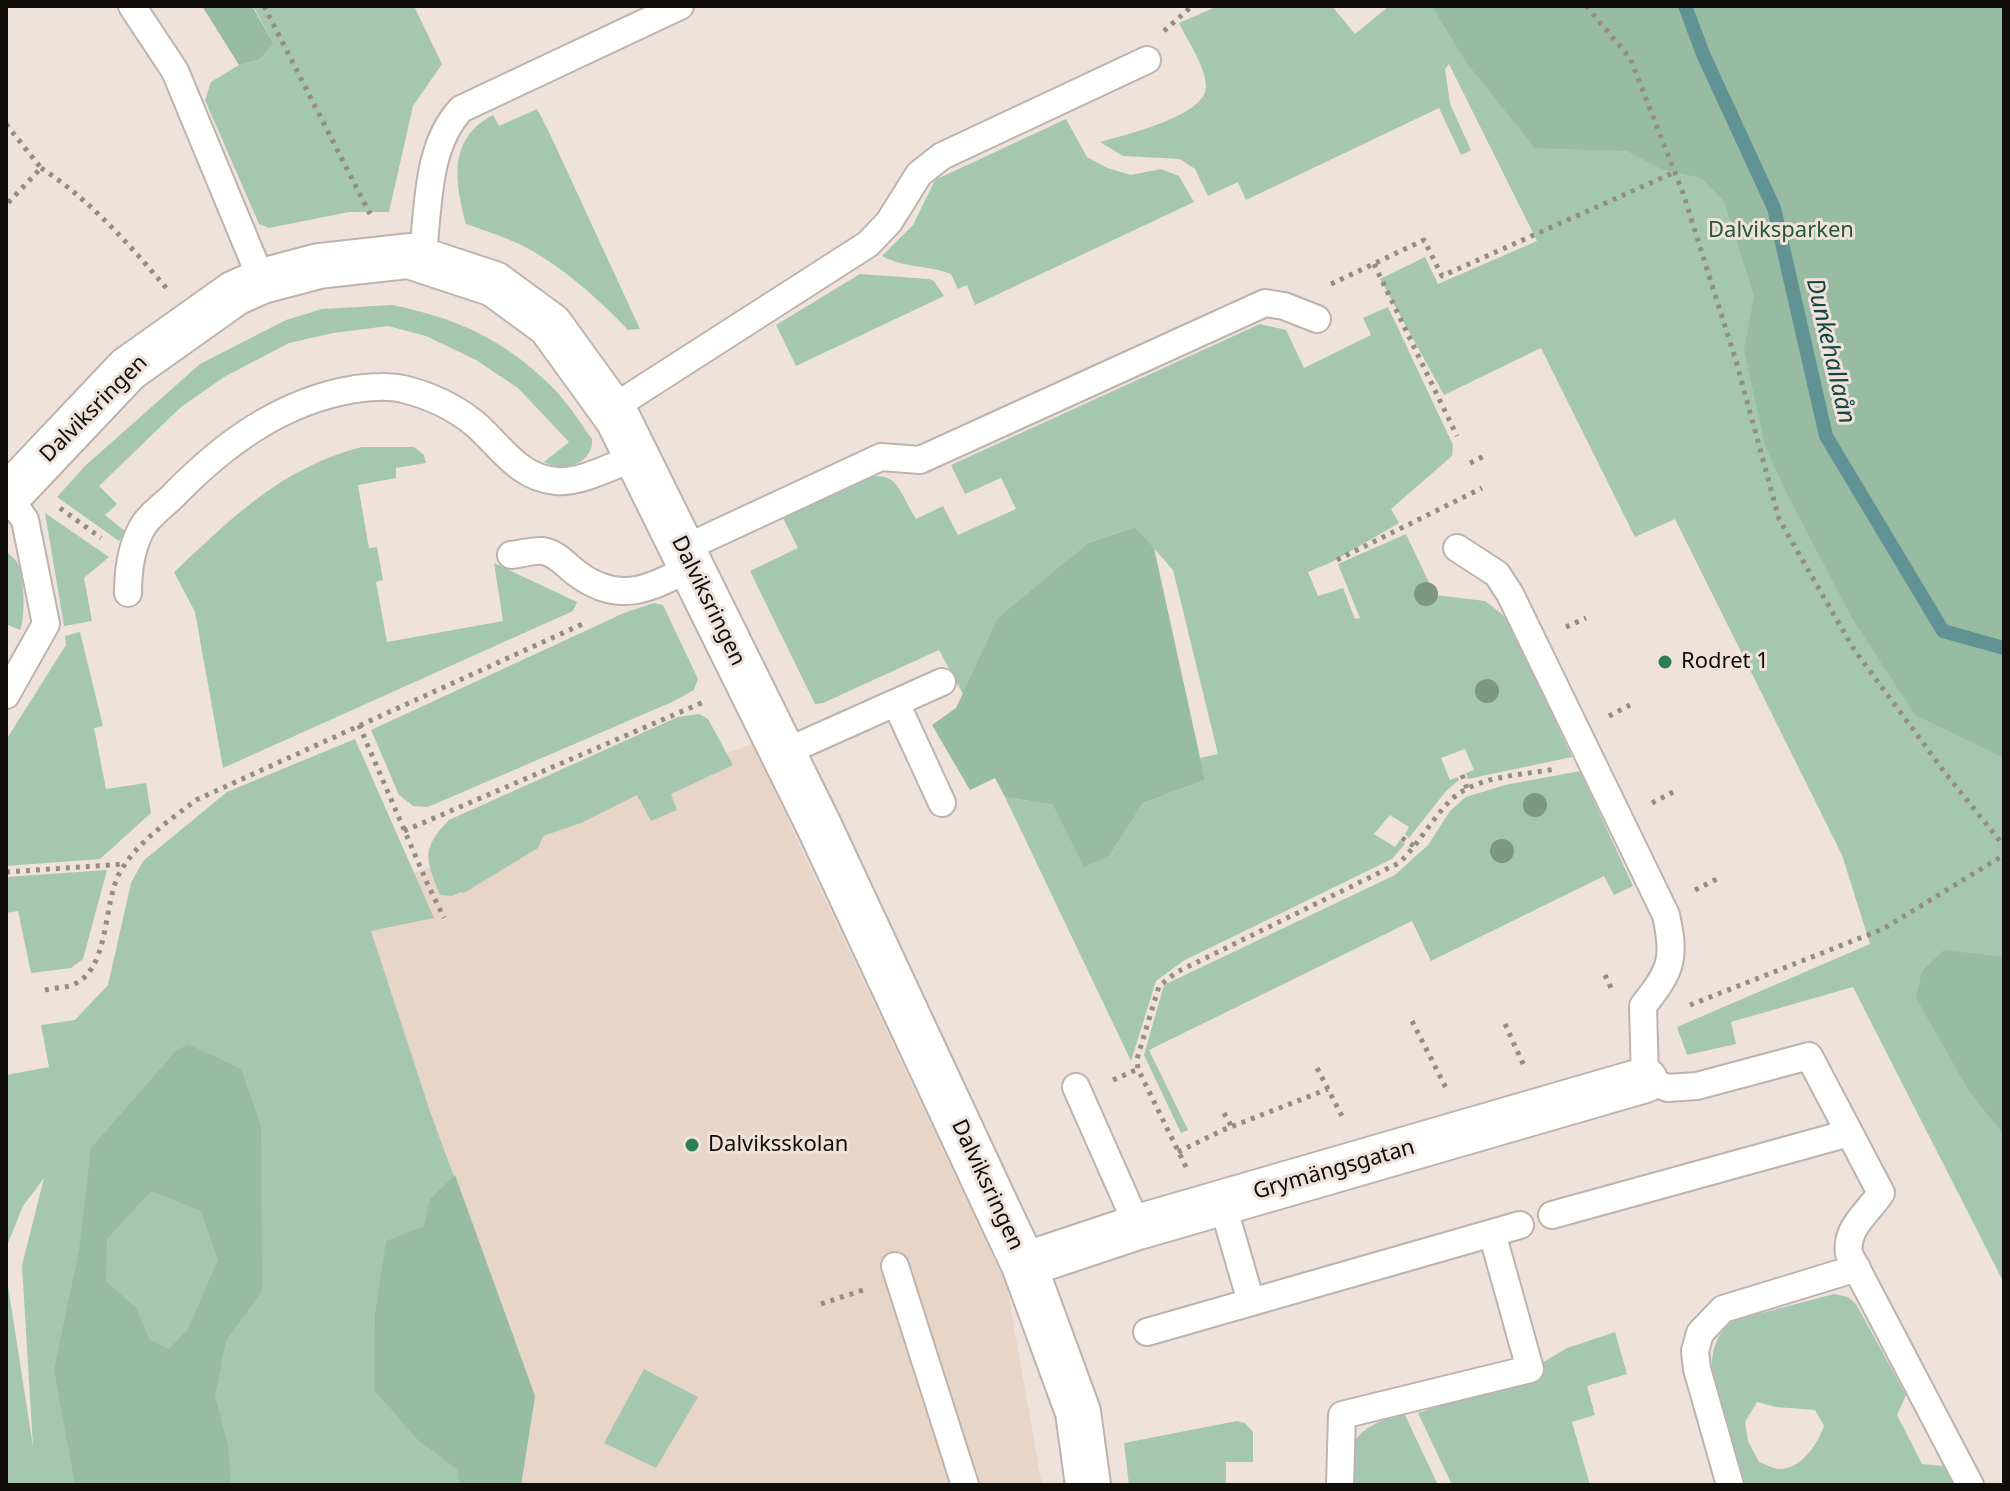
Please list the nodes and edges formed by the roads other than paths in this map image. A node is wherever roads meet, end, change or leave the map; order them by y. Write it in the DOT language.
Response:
graph roads {
  1 [pos="132,6"];
  2 [pos="680,6"];
  3 [pos="1147,60"];
  4 [pos="406,259"];
  5 [pos="262,281"];
  6 [pos="1317,319"];
  7 [pos="611,409"];
  8 [pos="637,457"];
  9 [pos="13,491"];
  10 [pos="1457,548"];
  11 [pos="511,555"];
  12 [pos="687,558"];
  13 [pos="128,593"];
  14 [pos="942,682"];
  15 [pos="6,695"];
  16 [pos="896,703"];
  17 [pos="783,753"];
  18 [pos="942,803"];
  19 [pos="1645,1080"];
  20 [pos="1076,1087"];
  21 [pos="1849,1133"];
  22 [pos="1222,1202"];
  23 [pos="1552,1215"];
  24 [pos="1520,1225"];
  25 [pos="1138,1227"];
  26 [pos="1492,1233"];
  27 [pos="1024,1265"];
  28 [pos="895,1266"];
  29 [pos="1857,1268"];
  30 [pos="1251,1302"];
  31 [pos="1147,1332"];
  32 [pos="965,1485"];
  33 [pos="1088,1485"];
  34 [pos="1340,1485"];
  35 [pos="1730,1485"];
  36 [pos="1970,1485"];
  1 -- 5 [label="lane"];
  2 -- 4 [label="lane"];
  3 -- 7 [label="lane"];
  4 -- 5 [label="street, Dalviksringen"];
  4 -- 7 [label="street, Dalviksringen"];
  5 -- 9 [label="street, Dalviksringen"];
  6 -- 12 [label="lane"];
  7 -- 8 [label="street, Dalviksringen"];
  8 -- 12 [label="street, Dalviksringen"];
  8 -- 13 [label="lane"];
  9 -- 15 [label="lane"];
  10 -- 19 [label="lane"];
  11 -- 12 [label="lane"];
  12 -- 17 [label="street, Dalviksringen"];
  14 -- 16 [label="lane"];
  16 -- 17 [label="lane"];
  16 -- 18 [label="lane"];
  17 -- 27 [label="street, Dalviksringen"];
  19 -- 21 [label="lane"];
  19 -- 22 [label="street, Grymängsgatan"];
  20 -- 25 [label="lane"];
  21 -- 23 [label="lane"];
  21 -- 29 [label="lane"];
  22 -- 25 [label="street, Grymängsgatan"];
  22 -- 30 [label="lane"];
  24 -- 26 [label="lane"];
  25 -- 27 [label="street, Grymängsgatan"];
  26 -- 30 [label="lane"];
  26 -- 34 [label="lane"];
  27 -- 33 [label="street, Dalviksringen"];
  28 -- 32 [label="lane"];
  29 -- 35 [label="lane"];
  29 -- 36 [label="lane"];
  30 -- 31 [label="lane"];
}
